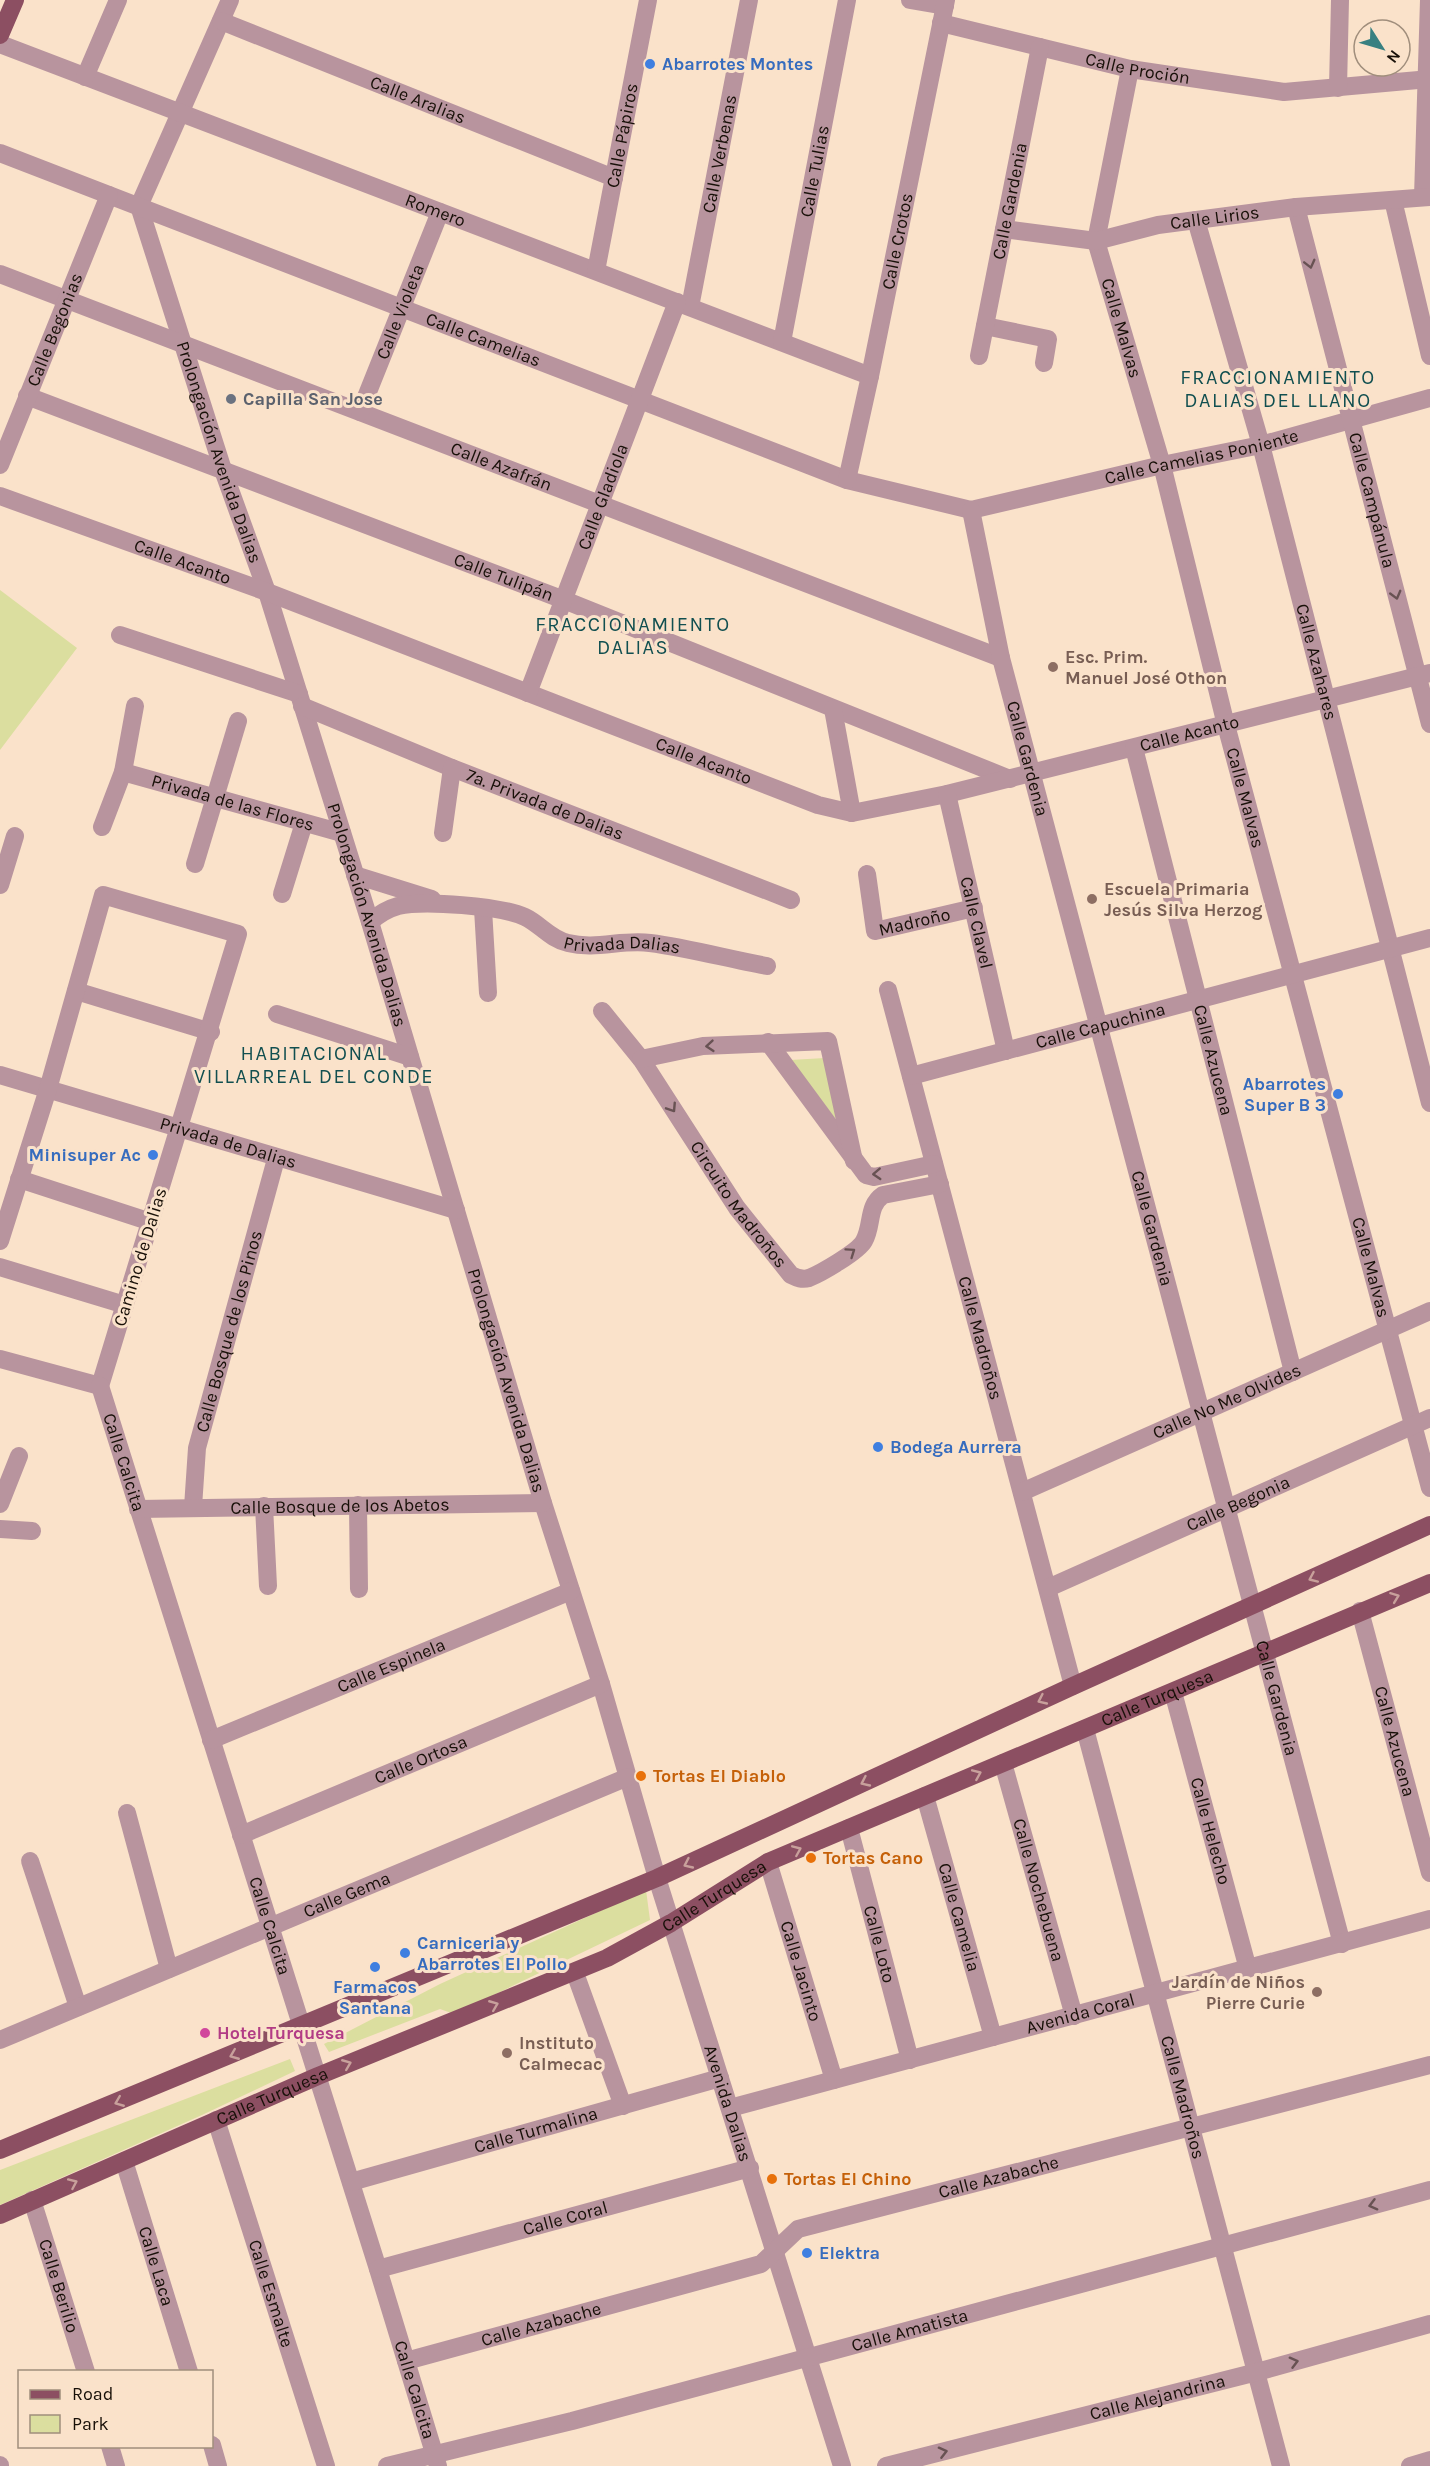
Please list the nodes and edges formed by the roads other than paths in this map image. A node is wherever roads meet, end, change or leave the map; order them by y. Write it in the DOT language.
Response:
graph roads {
  1 [pos="15,0"];
  2 [pos="118,0"];
  3 [pos="230,0"];
  4 [pos="648,0"];
  5 [pos="749,0"];
  6 [pos="847,0"];
  7 [pos="910,0"];
  8 [pos="1340,0"];
  9 [pos="1429,0"];
  10 [pos="944,10"];
  11 [pos="221,21"];
  12 [pos="0,34"];
  13 [pos="0,44"];
  14 [pos="1040,47"];
  15 [pos="1130,69"];
  16 [pos="85,76"];
  17 [pos="1428,80"];
  18 [pos="1338,88"];
  19 [pos="180,113"];
  20 [pos="0,153"];
  21 [pos="614,178"];
  22 [pos="109,195"];
  23 [pos="1426,197"];
  24 [pos="1393,200"];
  25 [pos="139,206"];
  26 [pos="1296,207"];
  27 [pos="440,212"];
  28 [pos="1196,220"];
  29 [pos="1004,229"];
  30 [pos="1096,241"];
  31 [pos="596,271"];
  32 [pos="0,274"];
  33 [pos="66,300"];
  34 [pos="684,305"];
  35 [pos="402,308"];
  36 [pos="985,326"];
  37 [pos="782,342"];
  38 [pos="183,345"];
  39 [pos="979,356"];
  40 [pos="1430,356"];
  41 [pos="1044,363"];
  42 [pos="870,376"];
  43 [pos="27,396"];
  44 [pos="1430,398"];
  45 [pos="640,400"];
  46 [pos="360,412"];
  47 [pos="1349,420"];
  48 [pos="1261,445"];
  49 [pos="0,465"];
  50 [pos="1162,465"];
  51 [pos="224,473"];
  52 [pos="847,480"];
  53 [pos="0,496"];
  54 [pos="600,504"];
  55 [pos="971,510"];
  56 [pos="267,592"];
  57 [pos="564,600"];
  58 [pos="120,635"];
  59 [pos="1001,658"];
  60 [pos="1424,675"];
  61 [pos="528,693"];
  62 [pos="300,700"];
  63 [pos="1324,701"];
  64 [pos="135,706"];
  65 [pos="833,710"];
  66 [pos="238,721"];
  67 [pos="1430,724"];
  68 [pos="1226,725"];
  69 [pos="1134,748"];
  70 [pos="452,768"];
  71 [pos="123,772"];
  72 [pos="1032,773"];
  73 [pos="1010,778"];
  74 [pos="946,794"];
  75 [pos="215,798"];
  76 [pos="852,813"];
  77 [pos="304,823"];
  78 [pos="102,827"];
  79 [pos="342,833"];
  80 [pos="443,834"];
  81 [pos="15,836"];
  82 [pos="195,864"];
  83 [pos="867,874"];
  84 [pos="355,875"];
  85 [pos="0,885"];
  86 [pos="282,894"];
  87 [pos="791,900"];
  88 [pos="445,904"];
  89 [pos="974,908"];
  90 [pos="483,909"];
  91 [pos="370,922"];
  92 [pos="1430,938"];
  93 [pos="1389,949"];
  94 [pos="767,966"];
  95 [pos="1293,975"];
  96 [pos="888,990"];
  97 [pos="76,991"];
  98 [pos="488,993"];
  99 [pos="1198,1000"];
  100 [pos="602,1011"];
  101 [pos="277,1014"];
  102 [pos="1099,1026"];
  103 [pos="211,1032"];
  104 [pos="768,1042"];
  105 [pos="1006,1050"];
  106 [pos="410,1057"];
  107 [pos="641,1059"];
  108 [pos="0,1075"];
  109 [pos="911,1076"];
  110 [pos="48,1089"];
  111 [pos="1430,1103"];
  112 [pos="180,1129"];
  113 [pos="276,1158"];
  114 [pos="854,1161"];
  115 [pos="934,1164"];
  116 [pos="19,1179"];
  117 [pos="940,1184"];
  118 [pos="456,1210"];
  119 [pos="151,1221"];
  120 [pos="0,1240"];
  121 [pos="0,1267"];
  122 [pos="125,1305"];
  123 [pos="1430,1311"];
  124 [pos="1388,1330"];
  125 [pos="0,1359"];
  126 [pos="1293,1372"];
  127 [pos="100,1386"];
  128 [pos="1202,1413"];
  129 [pos="1422,1422"];
  130 [pos="19,1456"];
  131 [pos="1430,1488"];
  132 [pos="1022,1492"];
  133 [pos="0,1503"];
  134 [pos="543,1503"];
  135 [pos="358,1505"];
  136 [pos="264,1506"];
  137 [pos="193,1507"];
  138 [pos="1227,1508"];
  139 [pos="138,1509"];
  140 [pos="1430,1525"];
  141 [pos="0,1528"];
  142 [pos="32,1531"];
  143 [pos="1430,1583"];
  144 [pos="268,1586"];
  145 [pos="1047,1588"];
  146 [pos="359,1589"];
  147 [pos="571,1591"];
  148 [pos="1252,1605"];
  149 [pos="1359,1611"];
  150 [pos="1263,1654"];
  151 [pos="601,1684"];
  152 [pos="1073,1686"];
  153 [pos="1173,1692"];
  154 [pos="1085,1729"];
  155 [pos="211,1740"];
  156 [pos="1003,1763"];
  157 [pos="628,1777"];
  158 [pos="925,1796"];
  159 [pos="127,1813"];
  160 [pos="849,1828"];
  161 [pos="242,1835"];
  162 [pos="30,1861"];
  163 [pos="768,1862"];
  164 [pos="1430,1873"];
  165 [pos="657,1878"];
  166 [pos="1430,1919"];
  167 [pos="672,1923"];
  168 [pos="270,1927"];
  169 [pos="1342,1944"];
  170 [pos="170,1969"];
  171 [pos="1248,1969"];
  172 [pos="575,1973"];
  173 [pos="1157,1993"];
  174 [pos="78,2007"];
  175 [pos="1074,2016"];
  176 [pos="302,2027"];
  177 [pos="993,2037"];
  178 [pos="0,2040"];
  179 [pos="910,2060"];
  180 [pos="1430,2065"];
  181 [pos="318,2076"];
  182 [pos="720,2078"];
  183 [pos="834,2080"];
  184 [pos="623,2106"];
  185 [pos="730,2108"];
  186 [pos="216,2120"];
  187 [pos="1192,2127"];
  188 [pos="0,2150"];
  189 [pos="124,2161"];
  190 [pos="750,2168"];
  191 [pos="351,2182"];
  192 [pos="1430,2190"];
  193 [pos="32,2200"];
  194 [pos="0,2215"];
  195 [pos="1224,2245"];
  196 [pos="775,2251"];
  197 [pos="378,2269"];
  198 [pos="1430,2324"];
  199 [pos="808,2356"];
  200 [pos="405,2361"];
  201 [pos="85,2370"];
  202 [pos="188,2370"];
  203 [pos="1257,2372"];
  204 [pos="111,2448"];
  205 [pos="213,2448"];
  206 [pos="436,2459"];
  207 [pos="1430,2460"];
  208 [pos="116,2466"];
  209 [pos="218,2466"];
  210 [pos="326,2466"];
  211 [pos="387,2466"];
  212 [pos="842,2466"];
  213 [pos="886,2466"];
  214 [pos="1281,2466"];
  215 [pos="1410,2466"];
  1 -- 12 [label="main road"];
  2 -- 16 [label="street"];
  3 -- 11 [label="street"];
  4 -- 21 [label="street, Calle Pápiros"];
  5 -- 34 [label="street, Calle Verbenas"];
  6 -- 37 [label="street, Calle Tulias"];
  7 -- 10 [label="street, Calle Proción"];
  8 -- 18 [label="street"];
  9 -- 17 [label="street"];
  10 -- 14 [label="street, Calle Proción"];
  10 -- 42 [label="street, Calle Crotos"];
  11 -- 19 [label="street"];
  11 -- 21 [label="street, Calle Aralias"];
  13 -- 16 [label="street, Romero"];
  14 -- 15 [label="street, Calle Proción"];
  14 -- 29 [label="street, Calle Gardenia"];
  15 -- 18 [label="street, Calle Proción"];
  15 -- 30 [label="street, Calle Malvas"];
  16 -- 19 [label="street, Romero"];
  17 -- 18 [label="street, Calle Proción"];
  17 -- 23 [label="street"];
  19 -- 25 [label="street"];
  19 -- 27 [label="street, Romero"];
  20 -- 22 [label="street, Calle Camelias"];
  21 -- 31 [label="street, Calle Pápiros"];
  22 -- 25 [label="street, Calle Camelias"];
  22 -- 33 [label="street, Calle Begonias"];
  23 -- 24 [label="street, Calle Lirios"];
  24 -- 26 [label="street, Calle Lirios"];
  24 -- 40 [label="street"];
  25 -- 35 [label="street, Calle Camelias"];
  25 -- 38 [label="street, Prolongación Avenida Dalias"];
  26 -- 28 [label="street, Calle Lirios"];
  26 -- 47 [label="street, Calle Campánula, one-way"];
  27 -- 31 [label="street, Romero"];
  27 -- 35 [label="street, Calle Violeta"];
  28 -- 30 [label="street, Calle Lirios"];
  28 -- 48 [label="street, Calle Azahares"];
  29 -- 30 [label="street, Calle Lirios"];
  29 -- 36 [label="street, Calle Gardenia"];
  30 -- 50 [label="street, Calle Malvas"];
  31 -- 34 [label="street, Romero"];
  32 -- 33 [label="street, Calle Azafrán"];
  33 -- 38 [label="street, Calle Azafrán"];
  33 -- 43 [label="street, Calle Begonias"];
  34 -- 37 [label="street, Romero"];
  34 -- 45 [label="street, Calle Gladiola"];
  35 -- 45 [label="street, Calle Camelias"];
  35 -- 46 [label="street, Calle Violeta"];
  36 -- 39 [label="street, Calle Gardenia"];
  36 -- 41 [label="street"];
  37 -- 42 [label="street, Romero"];
  38 -- 46 [label="street, Calle Azafrán"];
  38 -- 51 [label="street, Prolongación Avenida Dalias"];
  42 -- 52 [label="street, Calle Crotos"];
  43 -- 49 [label="street, Calle Begonias"];
  43 -- 51 [label="street, Calle Tulipán"];
  44 -- 47 [label="street, Calle Camelias Poniente"];
  45 -- 52 [label="street, Calle Camelias"];
  45 -- 54 [label="street, Calle Gladiola"];
  46 -- 54 [label="street, Calle Azafrán"];
  47 -- 48 [label="street, Calle Camelias Poniente"];
  47 -- 60 [label="street, Calle Campánula, one-way"];
  48 -- 50 [label="street, Calle Camelias Poniente"];
  48 -- 63 [label="street, Calle Azahares"];
  50 -- 55 [label="street, Calle Camelias Poniente"];
  50 -- 68 [label="street, Calle Malvas"];
  51 -- 56 [label="street, Prolongación Avenida Dalias"];
  51 -- 57 [label="street, Calle Tulipán"];
  52 -- 55 [label="street, Calle Camelias"];
  53 -- 56 [label="street, Calle Acanto"];
  54 -- 57 [label="street, Calle Gladiola"];
  54 -- 59 [label="street, Calle Azafrán"];
  55 -- 59 [label="street, Calle Gardenia"];
  56 -- 61 [label="street, Calle Acanto"];
  56 -- 62 [label="street, Prolongación Avenida Dalias"];
  57 -- 61 [label="street, Calle Gladiola"];
  57 -- 65 [label="street, Calle Tulipán"];
  58 -- 62 [label="street, 7a. Privada de Dalias"];
  59 -- 72 [label="street, Calle Gardenia"];
  60 -- 63 [label="street, Calle Acanto"];
  60 -- 67 [label="street, Calle Campánula"];
  61 -- 76 [label="street, Calle Acanto"];
  62 -- 70 [label="street, 7a. Privada de Dalias"];
  62 -- 79 [label="street, Prolongación Avenida Dalias"];
  63 -- 68 [label="street, Calle Acanto"];
  63 -- 93 [label="street, Calle Azahares"];
  64 -- 71 [label="street"];
  65 -- 73 [label="street, Calle Tulipán"];
  65 -- 76 [label="street"];
  66 -- 75 [label="street"];
  68 -- 69 [label="street, Calle Acanto"];
  68 -- 95 [label="street, Calle Malvas"];
  69 -- 72 [label="street, Calle Acanto"];
  69 -- 99 [label="street, Calle Azucena"];
  70 -- 80 [label="street"];
  70 -- 87 [label="street, 7a. Privada de Dalias"];
  71 -- 75 [label="street, Privada de las Flores"];
  71 -- 78 [label="street"];
  72 -- 73 [label="street, Calle Acanto"];
  72 -- 102 [label="street, Calle Gardenia"];
  73 -- 74 [label="street, Calle Acanto"];
  74 -- 76 [label="street, Calle Acanto"];
  74 -- 89 [label="street, Calle Clavel"];
  75 -- 77 [label="street, Privada de las Flores"];
  75 -- 82 [label="street"];
  77 -- 79 [label="street, Privada de las Flores"];
  77 -- 86 [label="street"];
  79 -- 84 [label="street, Prolongación Avenida Dalias"];
  81 -- 85 [label="street"];
  83 -- 89 [label="street, Madroño"];
  84 -- 88 [label="street, Privada Dalias"];
  84 -- 91 [label="street, Prolongación Avenida Dalias"];
  88 -- 90 [label="street, Privada Dalias"];
  88 -- 91 [label="street, Privada Dalias"];
  89 -- 105 [label="street, Calle Clavel"];
  90 -- 94 [label="street, Privada Dalias"];
  90 -- 98 [label="street"];
  91 -- 106 [label="street, Prolongación Avenida Dalias"];
  92 -- 93 [label="street, Calle Capuchina"];
  93 -- 95 [label="street, Calle Capuchina"];
  93 -- 111 [label="street, Calle Azahares"];
  95 -- 99 [label="street, Calle Capuchina"];
  95 -- 124 [label="street, Calle Malvas"];
  96 -- 109 [label="street, Calle Madroños"];
  97 -- 103 [label="street"];
  97 -- 103 [label="street, Camino de Dalias"];
  97 -- 110 [label="street"];
  99 -- 102 [label="street, Calle Capuchina"];
  99 -- 126 [label="street, Calle Azucena"];
  100 -- 107 [label="street, Circuito Madroños"];
  101 -- 106 [label="street"];
  102 -- 105 [label="street, Calle Capuchina"];
  102 -- 128 [label="street, Calle Gardenia"];
  103 -- 112 [label="street, Camino de Dalias"];
  104 -- 107 [label="street, one-way"];
  104 -- 114 [label="street"];
  104 -- 114 [label="street"];
  105 -- 109 [label="street, Calle Capuchina"];
  106 -- 118 [label="street, Prolongación Avenida Dalias"];
  107 -- 117 [label="street, Circuito Madroños, one-way"];
  108 -- 110 [label="street, Privada de Dalias"];
  109 -- 115 [label="street, Calle Madroños"];
  110 -- 112 [label="street, Privada de Dalias"];
  110 -- 116 [label="street"];
  112 -- 113 [label="street, Privada de Dalias"];
  112 -- 119 [label="street, Camino de Dalias"];
  113 -- 118 [label="street, Privada de Dalias"];
  113 -- 137 [label="street, Calle Bosque de los Pinos"];
  115 -- 114 [label="street, one-way"];
  115 -- 117 [label="street, Calle Madroños"];
  116 -- 119 [label="street"];
  116 -- 120 [label="street"];
  117 -- 132 [label="street, Calle Madroños"];
  118 -- 134 [label="street, Prolongación Avenida Dalias"];
  119 -- 122 [label="street, Camino de Dalias"];
  121 -- 122 [label="street"];
  122 -- 127 [label="street, Camino de Dalias"];
  123 -- 124 [label="street, Calle No Me Olvides"];
  124 -- 126 [label="street, Calle No Me Olvides"];
  124 -- 129 [label="street, Calle Malvas"];
  125 -- 127 [label="street"];
  126 -- 128 [label="street, Calle No Me Olvides"];
  127 -- 139 [label="street, Calle Calcita"];
  128 -- 132 [label="street, Calle No Me Olvides"];
  128 -- 138 [label="street, Calle Gardenia"];
  129 -- 131 [label="street, Calle Malvas"];
  129 -- 138 [label="street, Calle Begonia"];
  130 -- 133 [label="street"];
  132 -- 145 [label="street, Calle Madroños"];
  134 -- 135 [label="street, Calle Bosque de los Abetos"];
  134 -- 147 [label="street, Prolongación Avenida Dalias"];
  135 -- 136 [label="street, Calle Bosque de los Abetos"];
  135 -- 146 [label="street"];
  136 -- 137 [label="street, Calle Bosque de los Abetos"];
  136 -- 144 [label="street"];
  137 -- 139 [label="street, Calle Bosque de los Abetos"];
  138 -- 145 [label="street, Calle Begonia"];
  138 -- 148 [label="street, Calle Gardenia"];
  139 -- 155 [label="street, Calle Calcita"];
  140 -- 148 [label="main road, Calle Turquesa, one-way"];
  141 -- 142 [label="street"];
  149 -- 143 [label="main road, Calle Turquesa, one-way"];
  145 -- 152 [label="street, Calle Madroños"];
  147 -- 151 [label="street, Prolongación Avenida Dalias"];
  147 -- 155 [label="street, Calle Espinela"];
  148 -- 150 [label="street, Calle Gardenia"];
  148 -- 152 [label="main road, Calle Turquesa"];
  149 -- 150 [label="main road, Calle Turquesa"];
  149 -- 164 [label="street, Calle Azucena"];
  150 -- 153 [label="main road, Calle Turquesa"];
  150 -- 169 [label="street, Calle Gardenia"];
  151 -- 157 [label="street, Prolongación Avenida Dalias"];
  151 -- 161 [label="street, Calle Ortosa"];
  152 -- 165 [label="main road, Calle Turquesa, one-way"];
  153 -- 154 [label="main road, Calle Turquesa"];
  153 -- 171 [label="street, Calle Helecho"];
  154 -- 156 [label="main road, Calle Turquesa"];
  154 -- 173 [label="street, Calle Madroños"];
  155 -- 161 [label="street, Calle Calcita"];
  158 -- 156 [label="main road, Calle Turquesa, one-way"];
  156 -- 175 [label="street, Calle Nochebuena"];
  157 -- 165 [label="street, Prolongación Avenida Dalias"];
  157 -- 168 [label="street, Calle Gema"];
  158 -- 160 [label="main road, Calle Turquesa"];
  158 -- 177 [label="street, Calle Camelia"];
  159 -- 170 [label="street"];
  163 -- 160 [label="main road, Calle Turquesa, one-way"];
  160 -- 179 [label="street, Calle Loto"];
  161 -- 168 [label="street, Calle Calcita"];
  162 -- 174 [label="street"];
  163 -- 167 [label="main road, Calle Turquesa"];
  163 -- 183 [label="street, Calle Jacinto"];
  165 -- 167 [label="street, Avenida Dalias"];
  165 -- 176 [label="main road, Calle Turquesa"];
  166 -- 169 [label="street, Avenida Coral"];
  167 -- 172 [label="main road, Calle Turquesa"];
  167 -- 182 [label="street, Avenida Dalias"];
  168 -- 170 [label="street, Calle Gema"];
  168 -- 176 [label="street, Calle Calcita"];
  169 -- 171 [label="street, Avenida Coral"];
  170 -- 174 [label="street, Calle Gema"];
  171 -- 173 [label="street, Avenida Coral"];
  181 -- 172 [label="main road, Calle Turquesa, one-way"];
  172 -- 184 [label="street"];
  173 -- 175 [label="street, Avenida Coral"];
  173 -- 187 [label="street, Calle Madroños"];
  174 -- 178 [label="street, Calle Gema"];
  175 -- 177 [label="street, Avenida Coral"];
  176 -- 181 [label="street, Calle Calcita"];
  176 -- 188 [label="main road, Calle Turquesa, one-way"];
  177 -- 179 [label="street, Avenida Coral"];
  179 -- 183 [label="street, Avenida Coral"];
  180 -- 187 [label="street, Calle Azabache"];
  181 -- 186 [label="main road, Calle Turquesa"];
  181 -- 191 [label="street, Calle Calcita"];
  182 -- 184 [label="street, Calle Turmalina"];
  182 -- 185 [label="street, Avenida Dalias"];
  183 -- 185 [label="street, Avenida Coral"];
  184 -- 191 [label="street, Calle Turmalina"];
  185 -- 190 [label="street, Avenida Dalias"];
  186 -- 189 [label="main road, Calle Turquesa"];
  186 -- 210 [label="street, Calle Esmalte"];
  187 -- 195 [label="street, Calle Madroños"];
  187 -- 196 [label="street, Calle Azabache"];
  193 -- 189 [label="main road, Calle Turquesa, one-way"];
  189 -- 202 [label="street, Calle Laca"];
  190 -- 196 [label="street, Avenida Dalias"];
  190 -- 197 [label="street, Calle Coral"];
  191 -- 197 [label="street, Calle Calcita"];
  192 -- 195 [label="street, Calle Amatista, one-way"];
  193 -- 194 [label="main road, Calle Turquesa"];
  193 -- 201 [label="street, Calle Berilio"];
  195 -- 199 [label="street, Calle Amatista"];
  195 -- 203 [label="street, Calle Madroños"];
  196 -- 199 [label="street, Avenida Dalias"];
  196 -- 200 [label="street, Calle Azabache"];
  197 -- 200 [label="street, Calle Calcita"];
  203 -- 198 [label="street, Calle Alejandrina, one-way"];
  199 -- 206 [label="street, Calle Amatista"];
  199 -- 212 [label="street, Avenida Dalias"];
  200 -- 206 [label="street, Calle Calcita"];
  213 -- 203 [label="street, Calle Alejandrina, one-way"];
  203 -- 214 [label="street, Calle Madroños"];
  204 -- 208 [label="street"];
  205 -- 209 [label="street"];
  206 -- 211 [label="street, Calle Amatista"];
  207 -- 215 [label="street"];
}
